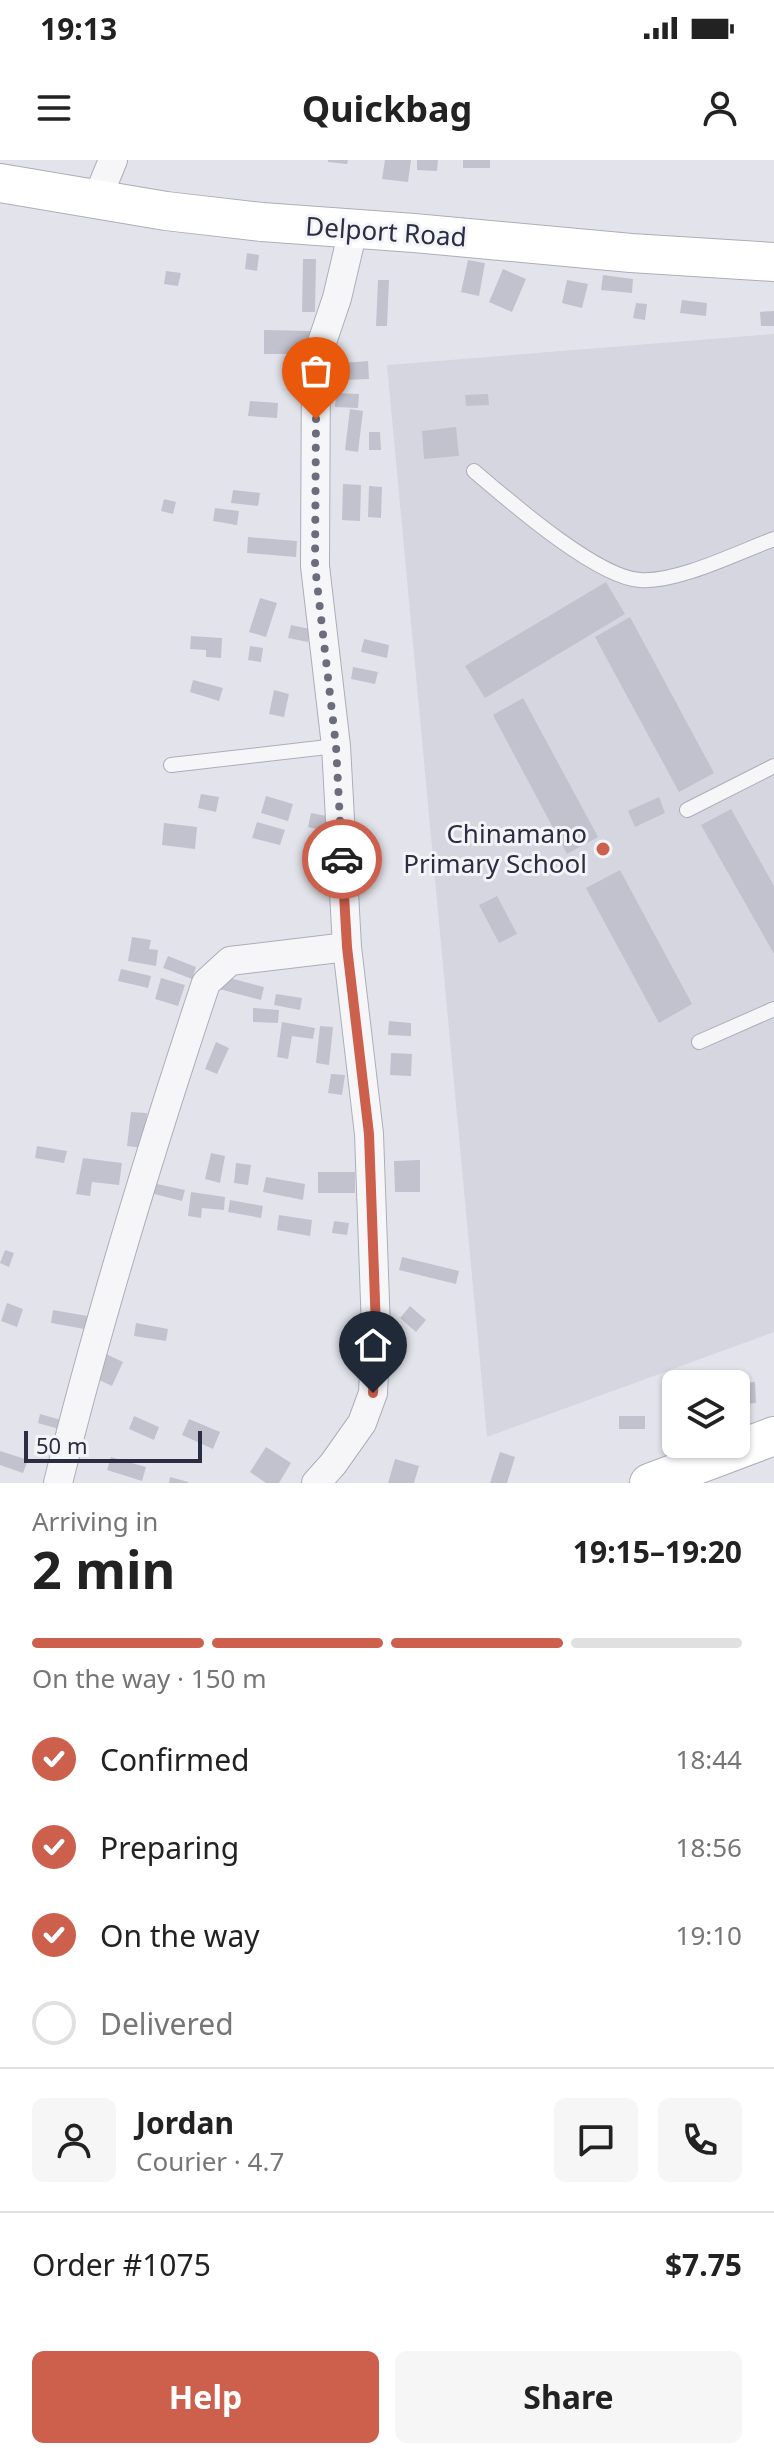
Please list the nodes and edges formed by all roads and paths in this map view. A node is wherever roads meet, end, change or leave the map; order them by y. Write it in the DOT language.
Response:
graph roads {
  1 [pos="113,160"];
  2 [pos="0,183"];
  3 [pos="97,199"];
  4 [pos="353,230"];
  5 [pos="774,262"];
  6 [pos="474,471"];
  7 [pos="774,539"];
  8 [pos="336,746"];
  9 [pos="171,765"];
  10 [pos="774,766"];
  11 [pos="687,810"];
  12 [pos="347,947"];
  13 [pos="774,1009"];
  14 [pos="699,1042"];
  15 [pos="774,1436"];
  16 [pos="58,1483"];
  17 [pos="316,1483"];
  18 [pos="649,1483"];
  1 -- 3 [label="street"];
  2 -- 3 [label="street, Delport Road"];
  3 -- 4 [label="street, Delport Road"];
  4 -- 5 [label="street, Delport Road"];
  4 -- 8 [label="street"];
  6 -- 7 [label="lane"];
  8 -- 9 [label="lane"];
  8 -- 12 [label="street"];
  10 -- 11 [label="lane"];
  12 -- 16 [label="street"];
  12 -- 17 [label="street"];
  13 -- 14 [label="lane"];
  15 -- 18 [label="street"];
}
